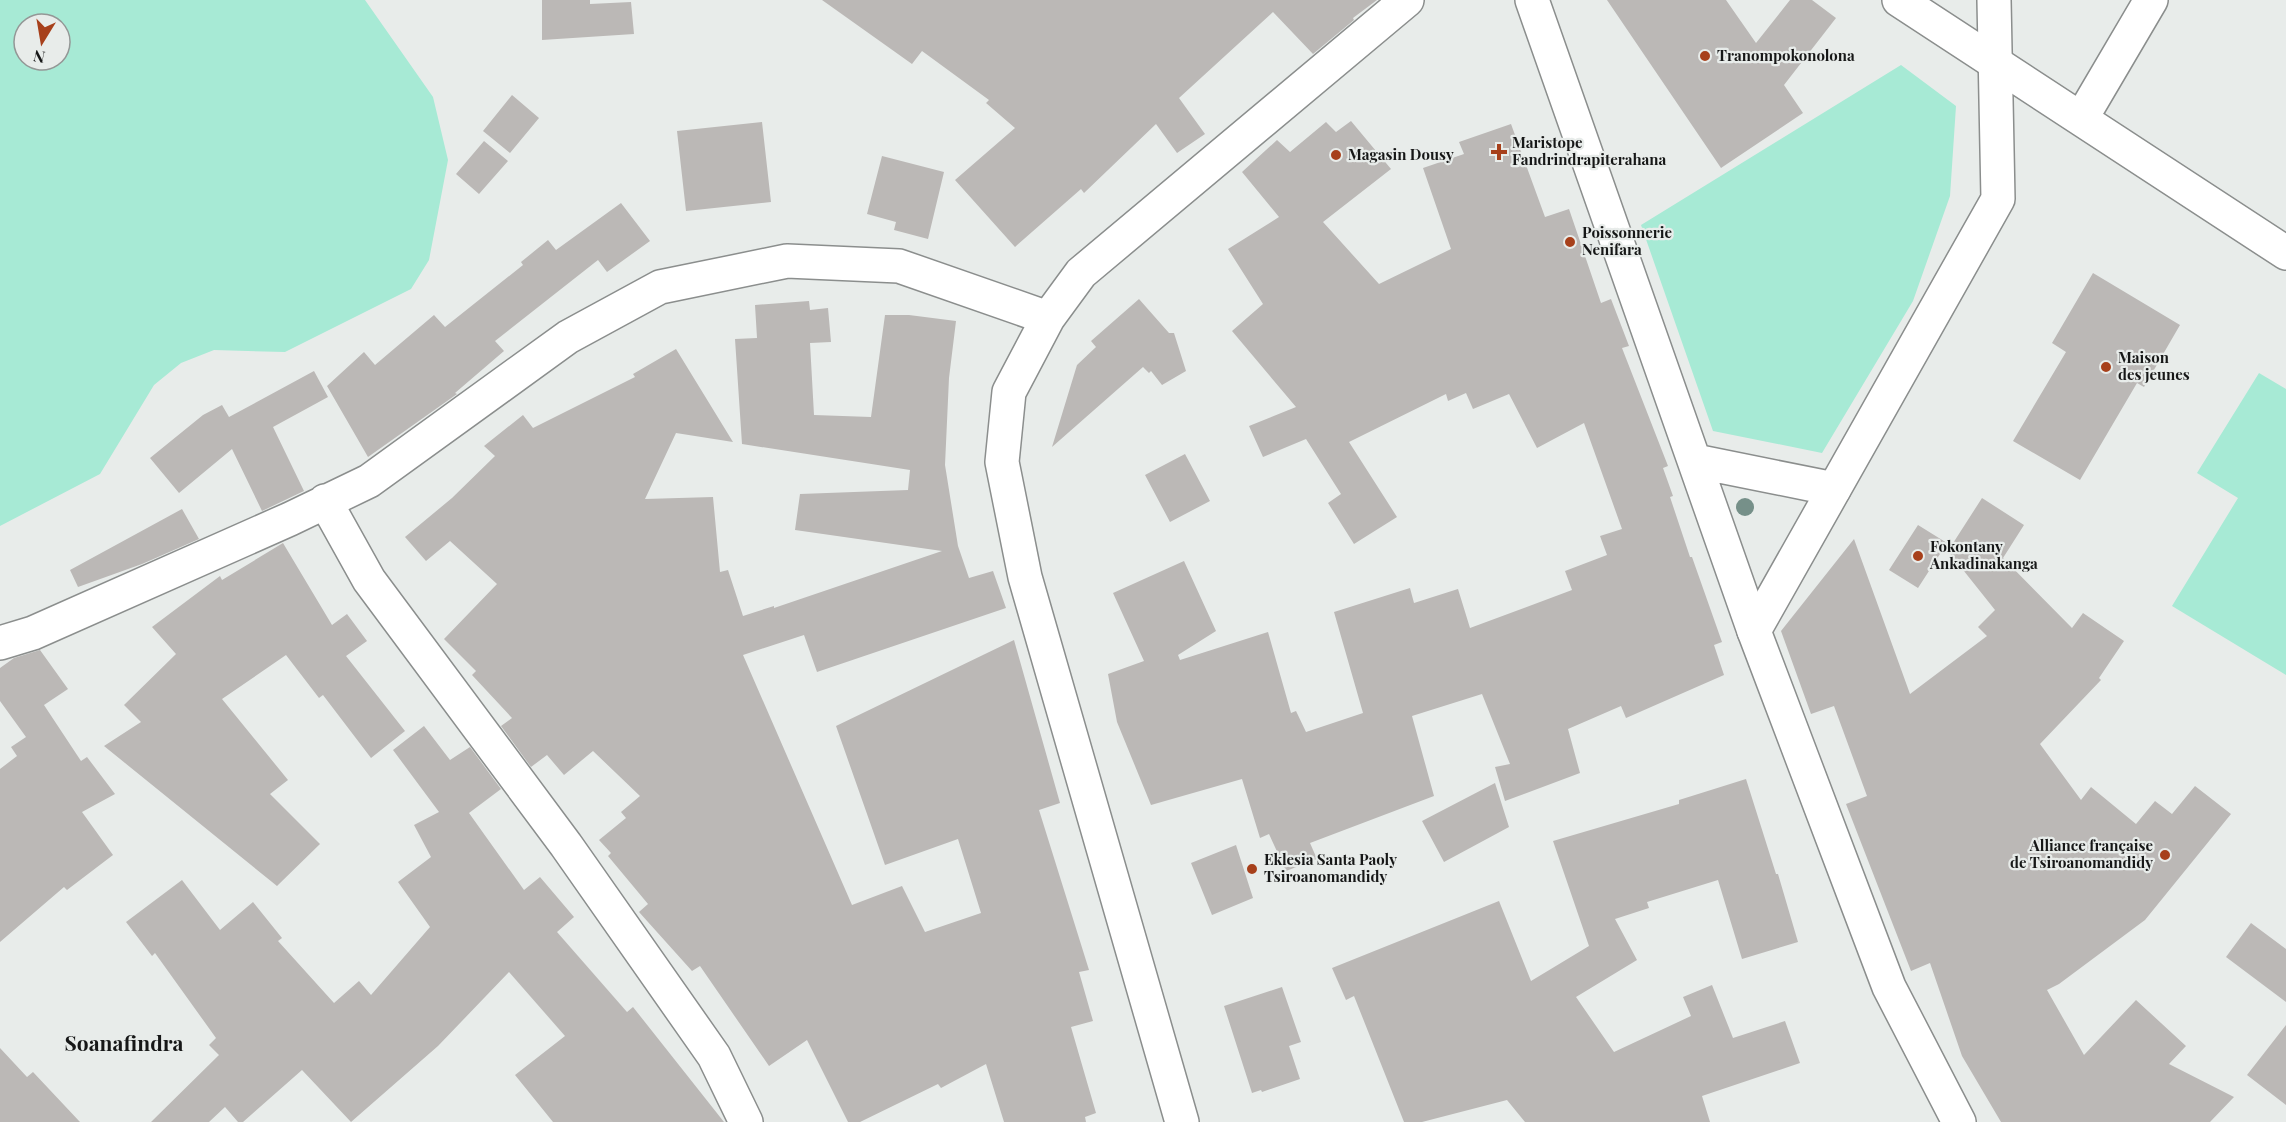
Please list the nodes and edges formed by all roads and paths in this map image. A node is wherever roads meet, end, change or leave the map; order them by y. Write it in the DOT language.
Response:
graph roads {
  1 [pos="1407,0"];
  2 [pos="1532,0"];
  3 [pos="1899,0"];
  4 [pos="1994,0"];
  5 [pos="2151,0"];
  6 [pos="1996,64"];
  7 [pos="2080,119"];
  8 [pos="2286,253"];
  9 [pos="1048,318"];
  10 [pos="1695,461"];
  11 [pos="1834,489"];
  12 [pos="325,501"];
  13 [pos="1754,631"];
  14 [pos="0,643"];
  15 [pos="746,1122"];
  16 [pos="1182,1122"];
  17 [pos="1959,1122"];
  1 -- 9 [label="street"];
  2 -- 10 [label="street"];
  3 -- 6 [label="street"];
  4 -- 6 [label="street"];
  5 -- 7 [label="street"];
  6 -- 7 [label="street"];
  6 -- 11 [label="street"];
  7 -- 8 [label="street"];
  9 -- 12 [label="street"];
  9 -- 16 [label="street"];
  10 -- 11 [label="street"];
  10 -- 13 [label="street"];
  11 -- 13 [label="street"];
  12 -- 14 [label="street"];
  12 -- 15 [label="street"];
  13 -- 17 [label="street"];
}
